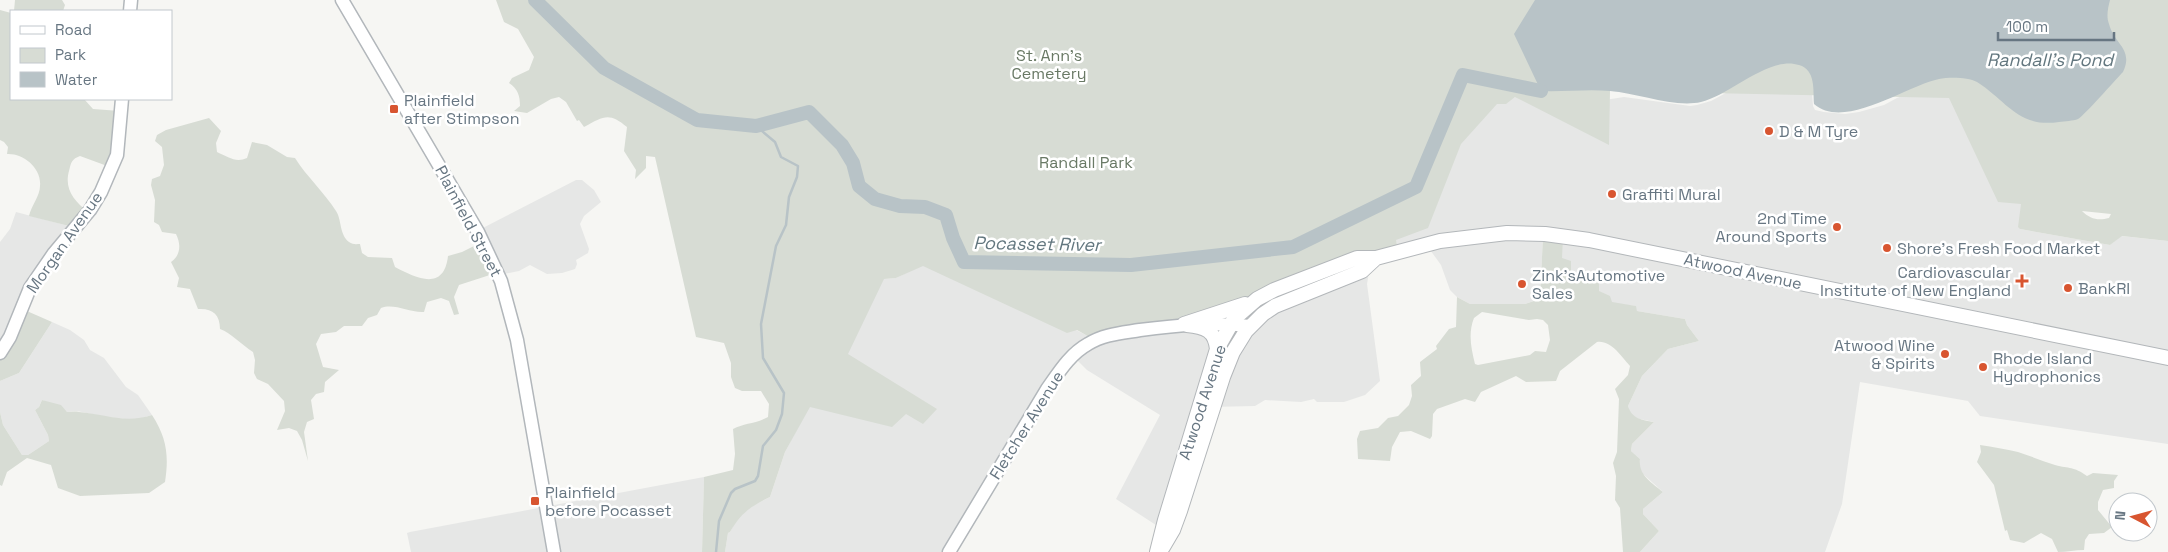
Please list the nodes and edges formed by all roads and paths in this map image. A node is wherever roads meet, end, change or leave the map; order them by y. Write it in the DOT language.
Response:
graph roads {
  1 [pos="342,0"];
  2 [pos="122,100"];
  3 [pos="1376,258"];
  4 [pos="1257,299"];
  5 [pos="1184,324"];
  6 [pos="1231,324"];
  7 [pos="1251,326"];
  8 [pos="1217,349"];
  9 [pos="0,353"];
  10 [pos="2168,358"];
  11 [pos="554,552"];
  12 [pos="949,552"];
  13 [pos="1159,552"];
  1 -- 11 [label="street, Plainfield Street"];
  2 -- 9 [label="street, Morgan Avenue"];
  3 -- 4 [label="main road, Atwood Avenue"];
  3 -- 7 [label="main road, Atwood Avenue"];
  3 -- 10 [label="main road, Atwood Avenue"];
  4 -- 5 [label="main road"];
  4 -- 6 [label="main road, Atwood Avenue"];
  5 -- 6 [label="street, Fletcher Avenue"];
  5 -- 8 [label="main road"];
  5 -- 12 [label="street, Fletcher Avenue"];
  6 -- 7 [label="street, Fletcher Avenue"];
  6 -- 8 [label="main road, Atwood Avenue"];
  7 -- 13 [label="main road, Atwood Avenue"];
  8 -- 13 [label="main road, Atwood Avenue"];
}
